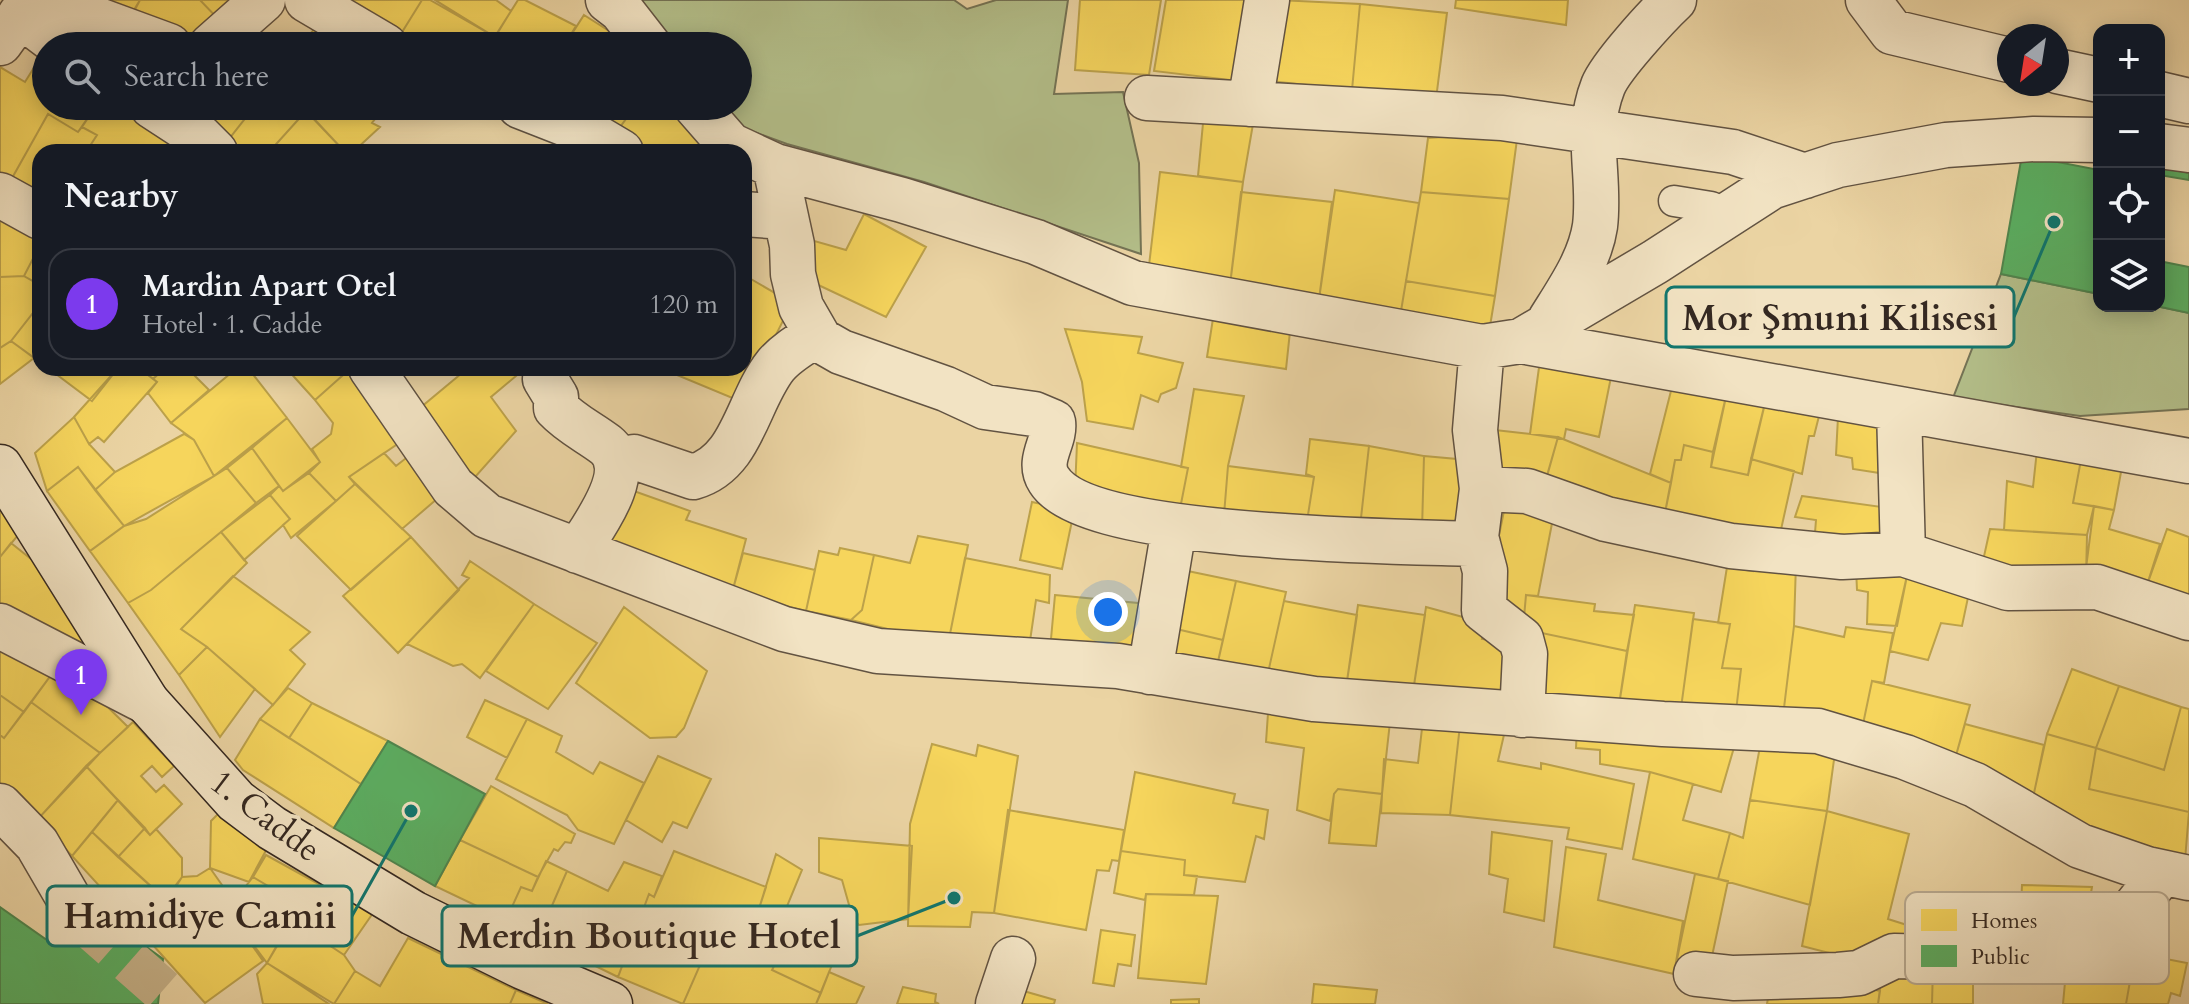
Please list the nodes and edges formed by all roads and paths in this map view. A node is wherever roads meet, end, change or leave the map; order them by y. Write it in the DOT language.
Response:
graph roads {
  1 [pos="263,0"];
  2 [pos="307,0"];
  3 [pos="608,0"];
  4 [pos="1267,0"];
  5 [pos="1674,0"];
  6 [pos="1868,0"];
  7 [pos="24,15"];
  8 [pos="44,32"];
  9 [pos="104,32"];
  10 [pos="227,32"];
  11 [pos="361,32"];
  12 [pos="638,32"];
  13 [pos="1997,57"];
  14 [pos="2069,74"];
  15 [pos="2093,79"];
  16 [pos="2165,95"];
  17 [pos="1147,98"];
  18 [pos="2189,101"];
  19 [pos="1250,104"];
  20 [pos="173,120"];
  21 [pos="556,120"];
  22 [pos="708,120"];
  23 [pos="1591,131"];
  24 [pos="2093,140"];
  25 [pos="207,144"];
  26 [pos="608,144"];
  27 [pos="729,144"];
  28 [pos="2165,147"];
  29 [pos="2189,150"];
  30 [pos="752,155"];
  31 [pos="775,166"];
  32 [pos="1805,176"];
  33 [pos="0,195"];
  34 [pos="1674,201"];
  35 [pos="32,213"];
  36 [pos="1729,215"];
  37 [pos="765,216"];
  38 [pos="816,335"];
  39 [pos="1516,338"];
  40 [pos="377,376"];
  41 [pos="546,376"];
  42 [pos="1899,409"];
  43 [pos="2189,461"];
  44 [pos="616,462"];
  45 [pos="0,467"];
  46 [pos="1482,489"];
  47 [pos="1174,528"];
  48 [pos="1478,544"];
  49 [pos="578,551"];
  50 [pos="1903,554"];
  51 [pos="2189,618"];
  52 [pos="0,626"];
  53 [pos="1150,672"];
  54 [pos="147,702"];
  55 [pos="1522,715"];
  56 [pos="0,806"];
  57 [pos="2176,876"];
  58 [pos="2157,892"];
  59 [pos="80,918"];
  60 [pos="1905,956"];
  61 [pos="1013,959"];
  62 [pos="1696,974"];
  63 [pos="610,1004"];
  64 [pos="998,1004"];
  1 -- 10 [label="street"];
  2 -- 11 [label="street"];
  3 -- 12 [label="street"];
  4 -- 19 [label="street"];
  5 -- 23 [label="street"];
  6 -- 13 [label="street"];
  7 -- 8 [label="street"];
  7 -- 9 [label="street"];
  14 -- 15 [label="street"];
  16 -- 18 [label="street"];
  17 -- 19 [label="street"];
  19 -- 23 [label="street"];
  20 -- 25 [label="street"];
  21 -- 26 [label="street"];
  22 -- 27 [label="street"];
  23 -- 32 [label="street"];
  23 -- 39 [label="street"];
  24 -- 32 [label="street"];
  28 -- 29 [label="street"];
  30 -- 31 [label="street"];
  31 -- 37 [label="street"];
  31 -- 39 [label="street"];
  32 -- 36 [label="street"];
  33 -- 35 [label="street"];
  34 -- 36 [label="lane"];
  36 -- 39 [label="street"];
  37 -- 38 [label="street"];
  38 -- 44 [label="street"];
  38 -- 47 [label="street"];
  39 -- 42 [label="street"];
  39 -- 46 [label="street"];
  40 -- 49 [label="street"];
  41 -- 44 [label="street"];
  42 -- 43 [label="street"];
  42 -- 50 [label="street"];
  44 -- 49 [label="street"];
  45 -- 54 [label="street, 1. Cadde"];
  46 -- 48 [label="street"];
  46 -- 50 [label="street"];
  47 -- 48 [label="street"];
  47 -- 53 [label="street"];
  48 -- 55 [label="street"];
  49 -- 53 [label="street"];
  50 -- 51 [label="street"];
  52 -- 54 [label="street"];
  53 -- 55 [label="street"];
  54 -- 63 [label="street, 1. Cadde"];
  55 -- 57 [label="street"];
  56 -- 59 [label="street"];
  57 -- 58 [label="street"];
  60 -- 62 [label="street"];
  61 -- 64 [label="street"];
}
